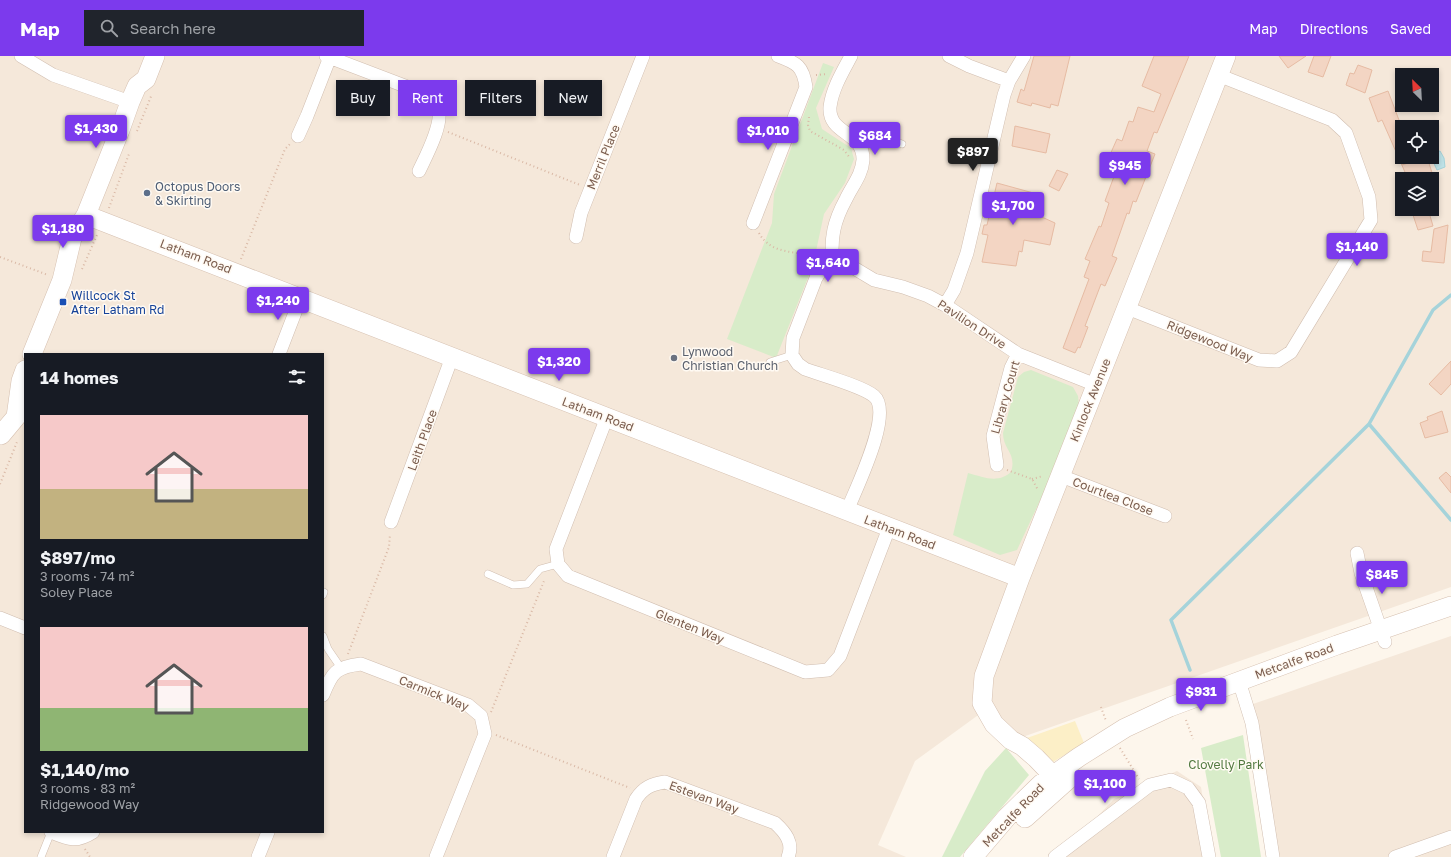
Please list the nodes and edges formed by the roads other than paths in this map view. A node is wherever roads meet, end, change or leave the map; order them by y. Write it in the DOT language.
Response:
graph roads {
  1 [pos="21,56"];
  2 [pos="142,56"];
  3 [pos="155,56"];
  4 [pos="643,56"];
  5 [pos="778,56"];
  6 [pos="851,56"];
  7 [pos="949,56"];
  8 [pos="1024,56"];
  9 [pos="1226,56"];
  10 [pos="328,57"];
  11 [pos="1218,76"];
  12 [pos="1009,81"];
  13 [pos="140,93"];
  14 [pos="298,136"];
  15 [pos="902,144"];
  16 [pos="861,146"];
  17 [pos="419,171"];
  18 [pos="83,220"];
  19 [pos="753,223"];
  20 [pos="576,237"];
  21 [pos="833,263"];
  22 [pos="300,297"];
  23 [pos="945,305"];
  24 [pos="1127,308"];
  25 [pos="32,353"];
  26 [pos="279,353"];
  27 [pos="1018,354"];
  28 [pos="792,355"];
  29 [pos="452,357"];
  30 [pos="770,362"];
  31 [pos="23,376"];
  32 [pos="1096,385"];
  33 [pos="606,418"];
  34 [pos="6,438"];
  35 [pos="997,465"];
  36 [pos="1061,476"];
  37 [pos="847,511"];
  38 [pos="1165,516"];
  39 [pos="391,522"];
  40 [pos="889,528"];
  41 [pos="1357,553"];
  42 [pos="558,564"];
  43 [pos="488,574"];
  44 [pos="1020,578"];
  45 [pos="1451,606"];
  46 [pos="0,618"];
  47 [pos="1451,620"];
  48 [pos="24,628"];
  49 [pos="1383,636"];
  50 [pos="324,638"];
  51 [pos="345,667"];
  52 [pos="1241,686"];
  53 [pos="324,693"];
  54 [pos="1051,785"];
  55 [pos="51,833"];
  56 [pos="53,833"];
  57 [pos="91,833"];
  58 [pos="268,833"];
  59 [pos="1451,837"];
  60 [pos="41,857"];
  61 [pos="258,857"];
  62 [pos="436,857"];
  63 [pos="613,857"];
  64 [pos="788,857"];
  65 [pos="973,857"];
  66 [pos="989,857"];
  67 [pos="1055,857"];
  68 [pos="1209,857"];
  69 [pos="1274,857"];
  70 [pos="1395,857"];
  1 -- 13 [label="street"];
  2 -- 13 [label="street"];
  3 -- 13 [label="street"];
  4 -- 20 [label="street, Merril Place"];
  5 -- 19 [label="street"];
  6 -- 16 [label="street"];
  7 -- 12 [label="street"];
  8 -- 12 [label="street"];
  9 -- 11 [label="street, Kinlock Avenue"];
  10 -- 14 [label="street"];
  10 -- 17 [label="street"];
  11 -- 24 [label="street, Kinlock Avenue"];
  11 -- 24 [label="street, Ridgewood Way"];
  12 -- 23 [label="street"];
  13 -- 18 [label="street"];
  15 -- 16 [label="lane"];
  16 -- 21 [label="street"];
  18 -- 22 [label="street, Latham Road"];
  18 -- 25 [label="street"];
  21 -- 23 [label="street, Pavilion Drive"];
  21 -- 28 [label="street"];
  22 -- 26 [label="street"];
  22 -- 29 [label="street, Latham Road"];
  23 -- 27 [label="street, Pavilion Drive"];
  24 -- 32 [label="street, Kinlock Avenue"];
  27 -- 32 [label="street, Pavilion Drive"];
  27 -- 35 [label="street, Library Court"];
  28 -- 30 [label="lane"];
  28 -- 37 [label="street"];
  29 -- 33 [label="street, Latham Road"];
  29 -- 39 [label="street, Leith Place"];
  31 -- 34 [label="street"];
  32 -- 36 [label="street, Kinlock Avenue"];
  33 -- 37 [label="street, Latham Road"];
  33 -- 42 [label="street"];
  36 -- 38 [label="street, Courtlea Close"];
  36 -- 44 [label="street, Kinlock Avenue"];
  37 -- 40 [label="street, Latham Road"];
  40 -- 42 [label="street, Glenten Way"];
  40 -- 44 [label="street, Latham Road"];
  41 -- 49 [label="street"];
  42 -- 43 [label="lane"];
  44 -- 54 [label="street, Kinlock Avenue"];
  45 -- 49 [label="street, Metcalfe Road"];
  46 -- 48 [label="street"];
  47 -- 49 [label="street, Metcalfe Road"];
  49 -- 52 [label="street, Metcalfe Road"];
  50 -- 51 [label="lane"];
  51 -- 53 [label="street"];
  51 -- 62 [label="street, Carmick Way"];
  52 -- 54 [label="street, Metcalfe Road"];
  52 -- 69 [label="street"];
  54 -- 65 [label="street, Metcalfe Road"];
  54 -- 66 [label="street, Metcalfe Road"];
  55 -- 60 [label="lane"];
  56 -- 57 [label="street"];
  58 -- 61 [label="street"];
  59 -- 70 [label="street"];
  63 -- 64 [label="street, Estevan Way"];
  67 -- 68 [label="street"];
}
